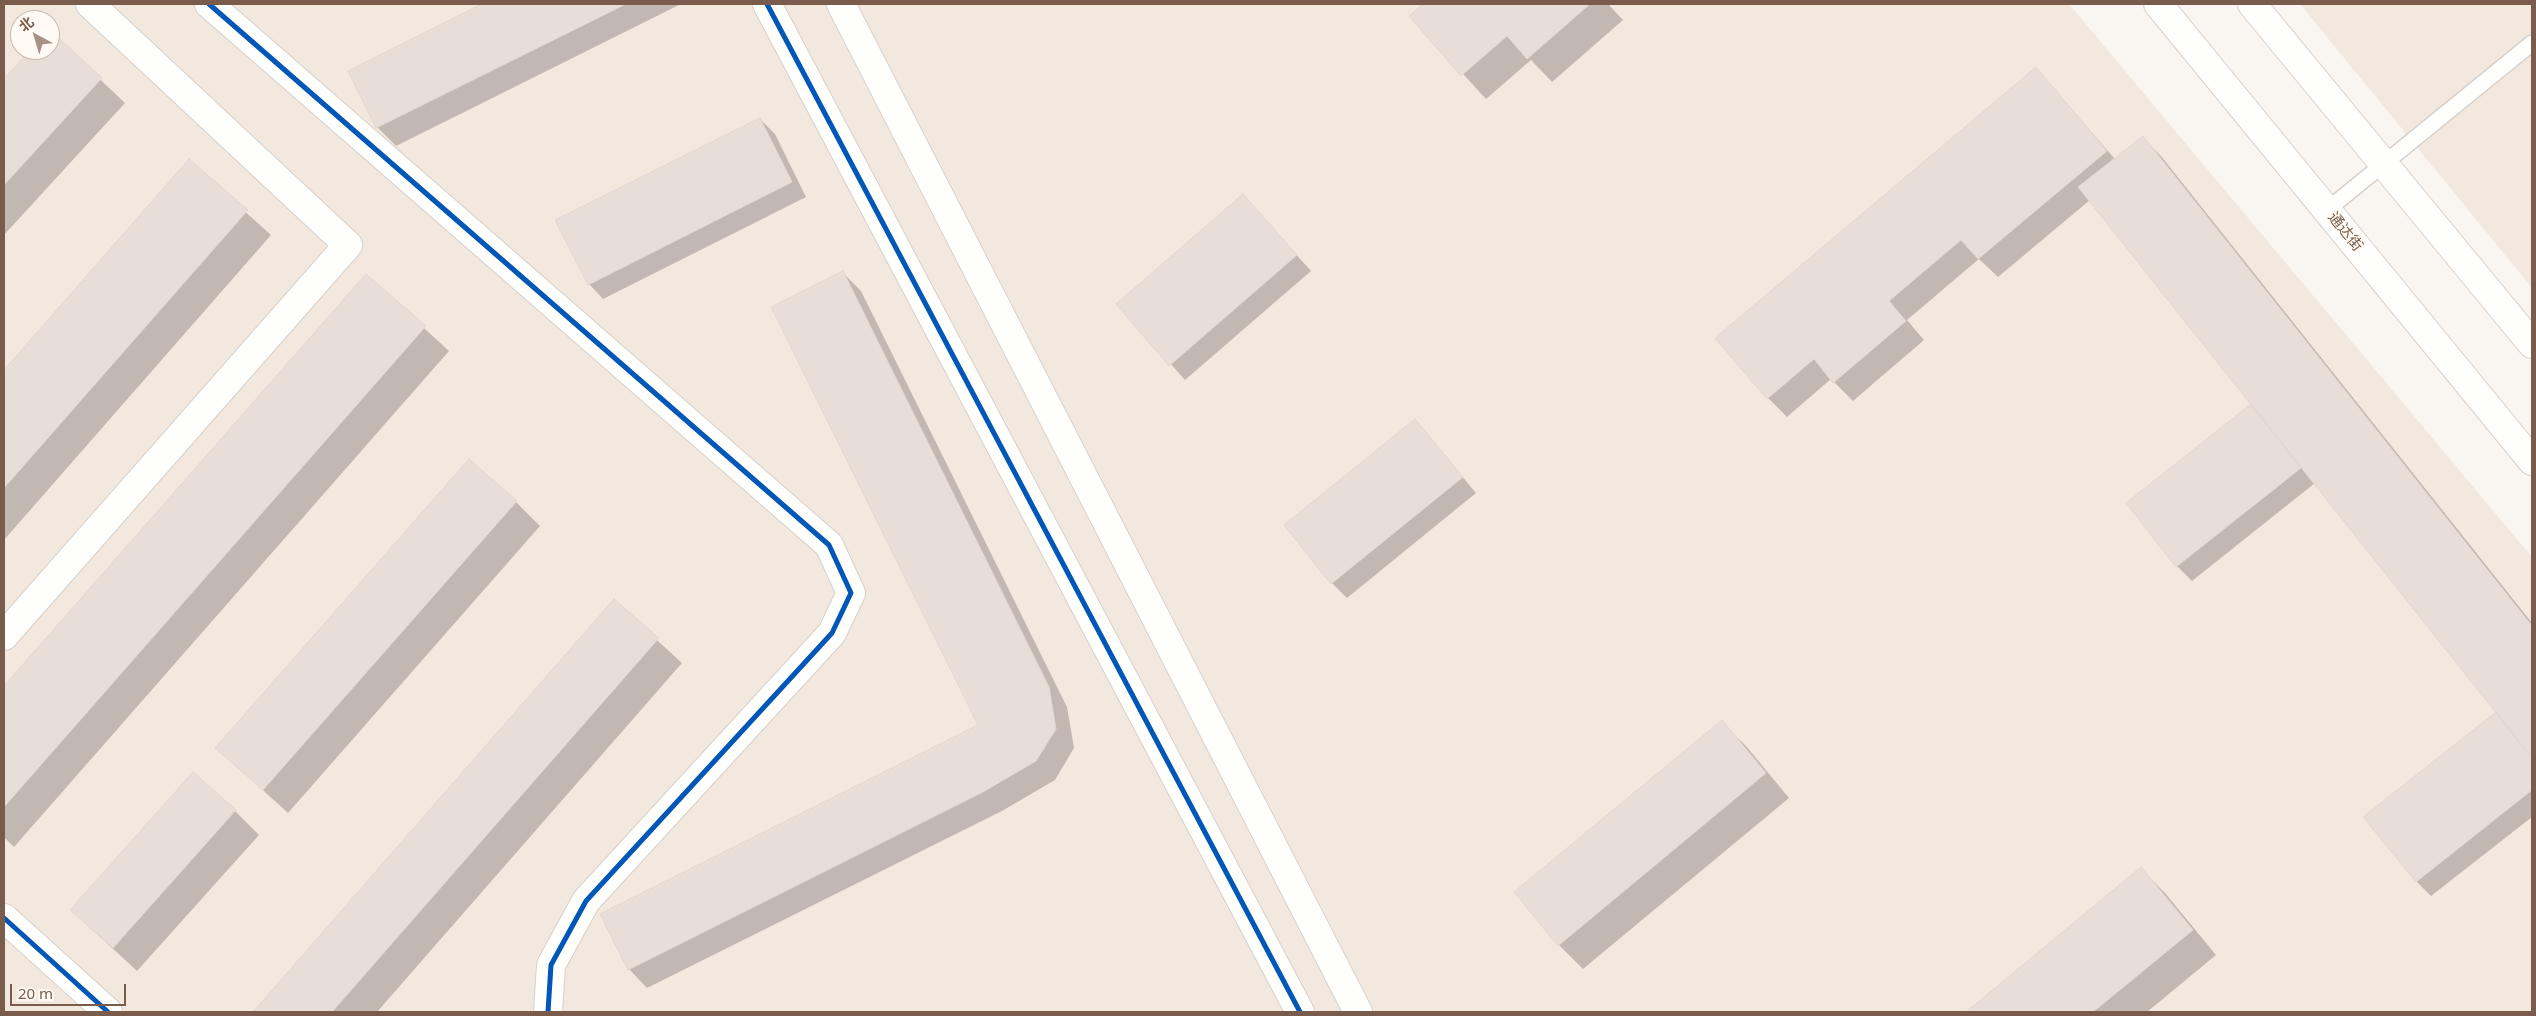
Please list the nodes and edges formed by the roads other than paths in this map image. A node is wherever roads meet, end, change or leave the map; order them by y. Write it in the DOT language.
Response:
graph roads {
  1 [pos="90,4"];
  2 [pos="209,4"];
  3 [pos="767,4"];
  4 [pos="841,4"];
  5 [pos="2158,4"];
  6 [pos="2252,4"];
  7 [pos="2532,43"];
  8 [pos="2384,164"];
  9 [pos="2327,210"];
  10 [pos="2532,344"];
  11 [pos="2532,461"];
  12 [pos="4,636"];
  13 [pos="4,918"];
  14 [pos="108,1012"];
  15 [pos="548,1012"];
  16 [pos="1300,1012"];
  17 [pos="1358,1012"];
  1 -- 12 [label="street"];
  2 -- 15 [label="street"];
  3 -- 16 [label="street"];
  4 -- 17 [label="street"];
  5 -- 9 [label="street, 通达街"];
  6 -- 8 [label="street"];
  7 -- 8 [label="lane"];
  8 -- 9 [label="lane"];
  8 -- 10 [label="street"];
  9 -- 11 [label="street, 通达街"];
  13 -- 14 [label="street"];
}
